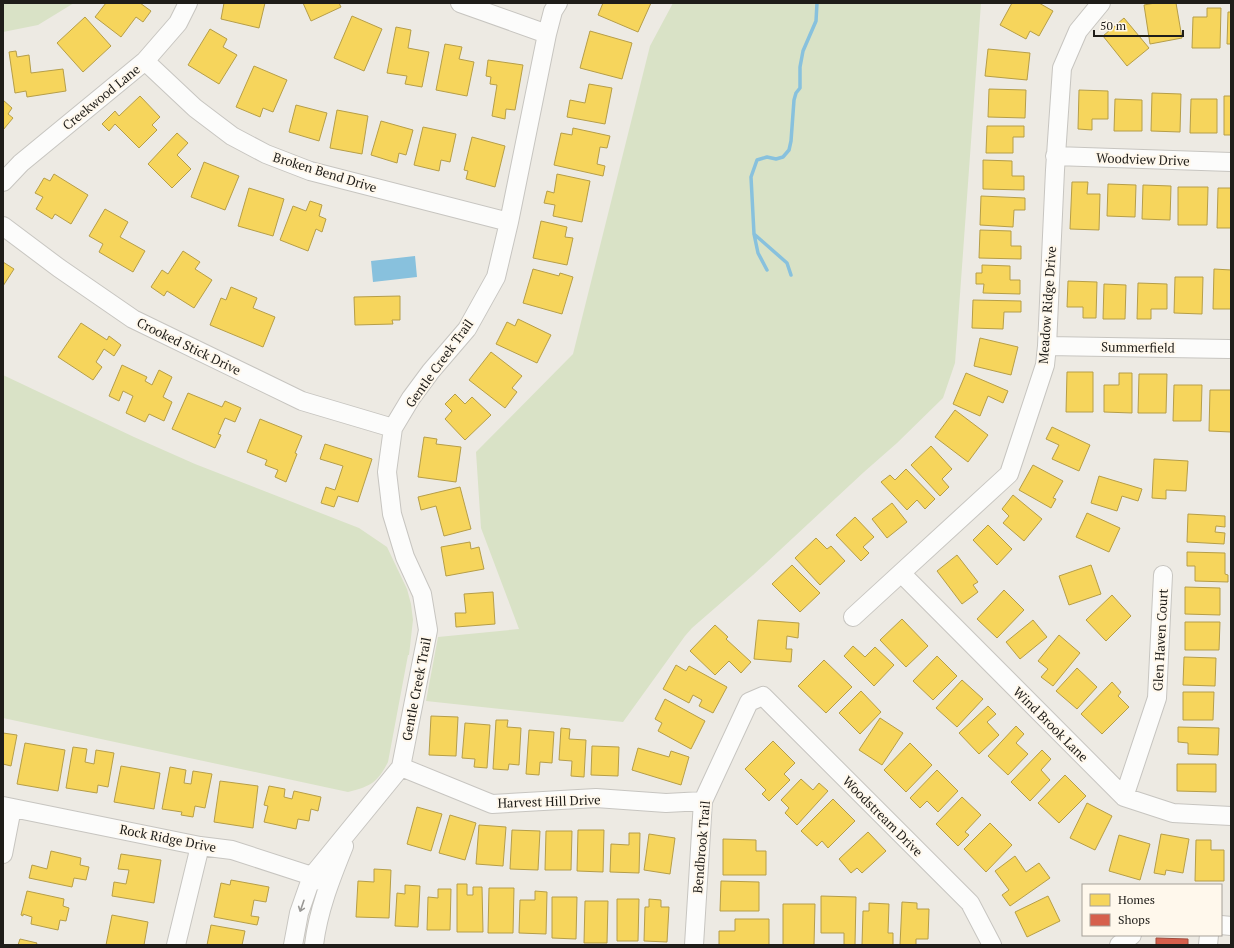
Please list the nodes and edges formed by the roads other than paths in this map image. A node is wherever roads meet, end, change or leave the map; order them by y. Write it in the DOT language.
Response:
graph roads {
  1 [pos="188,3"];
  2 [pos="460,3"];
  3 [pos="558,3"];
  4 [pos="1102,3"];
  5 [pos="547,34"];
  6 [pos="145,61"];
  7 [pos="1055,156"];
  8 [pos="1231,162"];
  9 [pos="3,182"];
  10 [pos="509,222"];
  11 [pos="3,226"];
  12 [pos="1047,346"];
  13 [pos="1230,349"];
  14 [pos="394,428"];
  15 [pos="901,573"];
  16 [pos="1163,575"];
  17 [pos="853,617"];
  18 [pos="763,696"];
  19 [pos="401,767"];
  20 [pos="1124,797"];
  21 [pos="703,801"];
  22 [pos="8,807"];
  23 [pos="1231,816"];
  24 [pos="352,827"];
  25 [pos="200,846"];
  26 [pos="3,854"];
  27 [pos="312,876"];
  28 [pos="328,885"];
  29 [pos="1131,936"];
  30 [pos="176,945"];
  31 [pos="293,945"];
  32 [pos="314,945"];
  33 [pos="694,945"];
  34 [pos="992,945"];
  35 [pos="1119,945"];
  1 -- 6 [label="street, Creekwood Lane"];
  2 -- 5 [label="street"];
  3 -- 5 [label="street, Gentle Creek Trail"];
  4 -- 7 [label="street, Meadow Ridge Drive"];
  5 -- 10 [label="street, Gentle Creek Trail"];
  6 -- 9 [label="street, Creekwood Lane"];
  6 -- 10 [label="street, Broken Bend Drive"];
  7 -- 8 [label="street, Woodview Drive"];
  7 -- 12 [label="street, Meadow Ridge Drive"];
  10 -- 14 [label="street, Gentle Creek Trail"];
  11 -- 14 [label="street, Crooked Stick Drive"];
  12 -- 13 [label="street, Summerfield"];
  12 -- 15 [label="street, Meadow Ridge Drive"];
  14 -- 19 [label="street, Gentle Creek Trail"];
  15 -- 17 [label="street, Meadow Ridge Drive"];
  15 -- 20 [label="street, Wind Brook Lane"];
  16 -- 20 [label="street, Glen Haven Court"];
  18 -- 21 [label="street, Bendbrook Trail"];
  18 -- 34 [label="street, Woodstream Drive"];
  19 -- 21 [label="street, Harvest Hill Drive"];
  19 -- 24 [label="street, Gentle Creek Trail"];
  20 -- 23 [label="street, Wind Brook Lane"];
  21 -- 33 [label="street, Bendbrook Trail"];
  22 -- 25 [label="street, Rock Ridge Drive"];
  22 -- 26 [label="street"];
  24 -- 27 [label="street, Gentle Creek Trail"];
  24 -- 28 [label="street, Gentle Creek Trail"];
  25 -- 27 [label="street, Rock Ridge Drive"];
  25 -- 30 [label="street"];
  27 -- 28 [label="street, Rock Ridge Drive"];
  27 -- 31 [label="street, Gentle Creek Trail, one-way"];
  28 -- 32 [label="street, Gentle Creek Trail"];
  29 -- 35 [label="street"];
}
